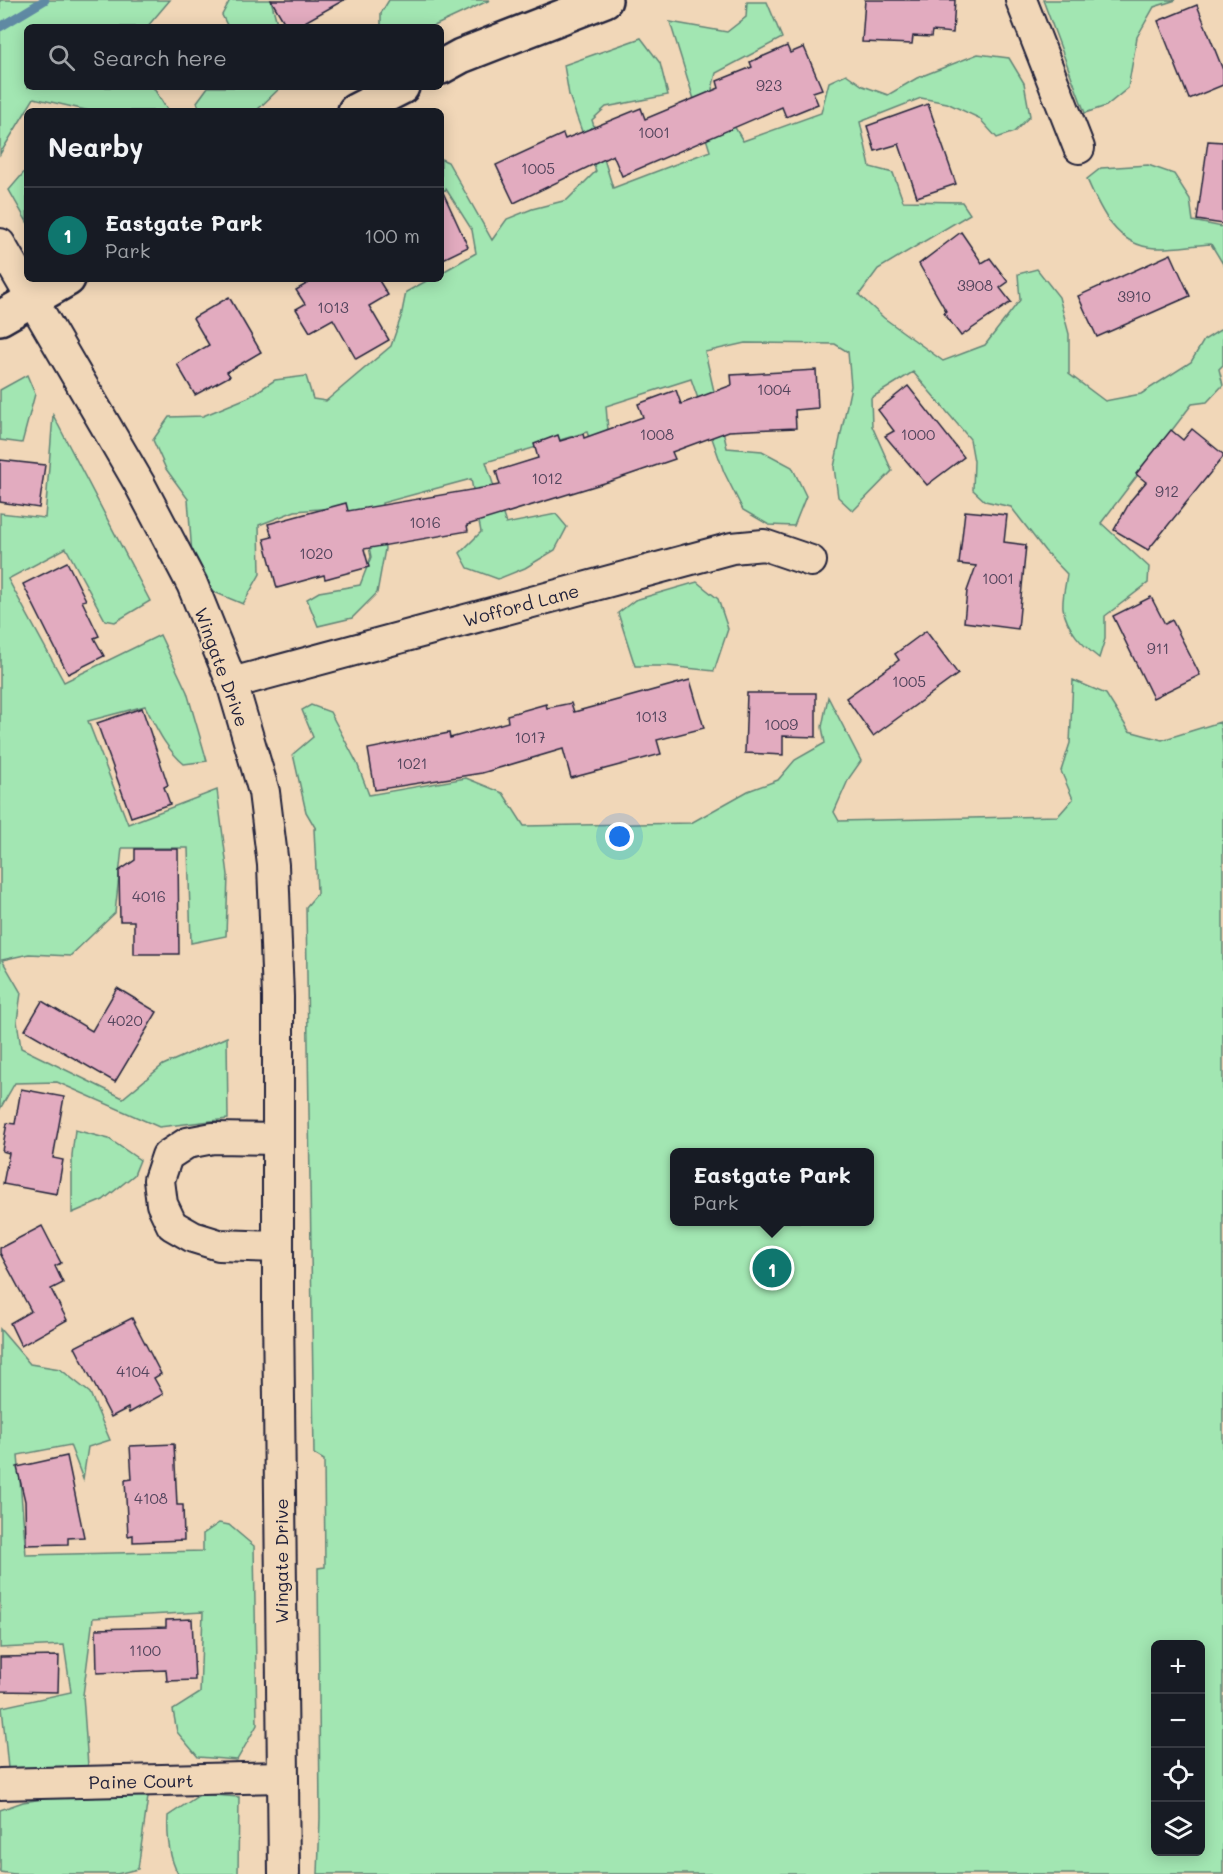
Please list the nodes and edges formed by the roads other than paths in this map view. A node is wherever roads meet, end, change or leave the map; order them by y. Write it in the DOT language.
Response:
graph roads {
  1 [pos="606,0"];
  2 [pos="1022,0"];
  3 [pos="444,65"];
  4 [pos="396,90"];
  5 [pos="361,108"];
  6 [pos="1078,148"];
  7 [pos="0,244"];
  8 [pos="63,282"];
  9 [pos="32,300"];
  10 [pos="0,318"];
  11 [pos="811,561"];
  12 [pos="232,683"];
  13 [pos="278,1139"];
  14 [pos="278,1247"];
  15 [pos="282,1777"];
  16 [pos="0,1784"];
  17 [pos="284,1874"];
  1 -- 3 [label="street"];
  2 -- 6 [label="street"];
  4 -- 5 [label="street"];
  7 -- 9 [label="street, Wingate Drive"];
  8 -- 9 [label="street"];
  9 -- 10 [label="street"];
  9 -- 12 [label="street, Wingate Drive"];
  11 -- 12 [label="street, Wofford Lane"];
  12 -- 13 [label="street, Wingate Drive"];
  13 -- 14 [label="street, Wingate Drive"];
  13 -- 14 [label="street"];
  14 -- 15 [label="street, Wingate Drive"];
  15 -- 16 [label="street, Paine Court"];
  15 -- 17 [label="street, Wingate Drive"];
}
